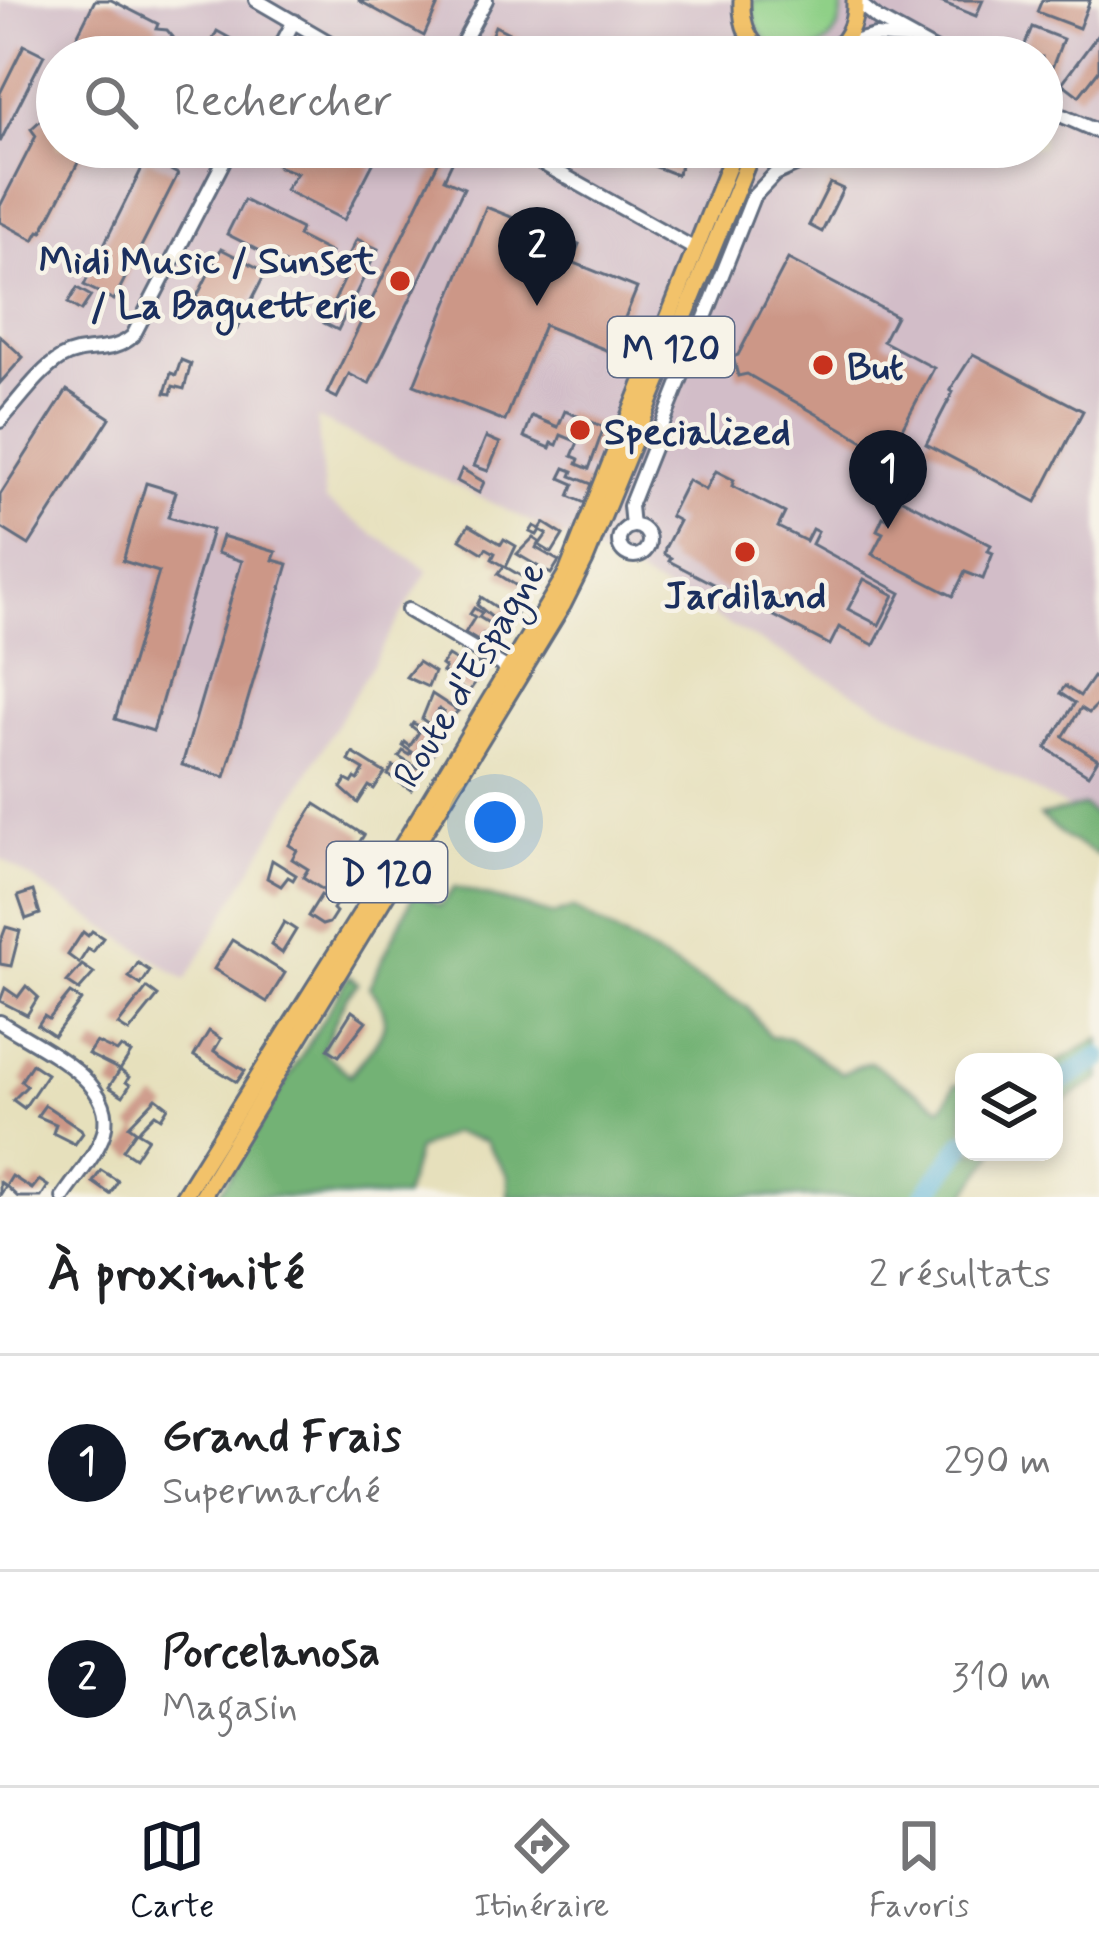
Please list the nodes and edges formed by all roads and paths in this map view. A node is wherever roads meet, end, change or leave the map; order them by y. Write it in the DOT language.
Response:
graph roads {
  1 [pos="256,0"];
  2 [pos="294,0"];
  3 [pos="486,0"];
  4 [pos="855,0"];
  5 [pos="741,1"];
  6 [pos="289,18"];
  7 [pos="283,36"];
  8 [pos="319,36"];
  9 [pos="466,36"];
  10 [pos="748,36"];
  11 [pos="848,36"];
  12 [pos="909,36"];
  13 [pos="1063,116"];
  14 [pos="1099,132"];
  15 [pos="220,168"];
  16 [pos="550,168"];
  17 [pos="728,168"];
  18 [pos="745,168"];
  19 [pos="789,168"];
  20 [pos="695,249"];
  21 [pos="0,421"];
  22 [pos="632,526"];
  23 [pos="585,544"];
  24 [pos="407,610"];
  25 [pos="515,673"];
  26 [pos="0,1022"];
  27 [pos="63,1197"];
  28 [pos="183,1197"];
  29 [pos="202,1197"];
  1 -- 6 [label="street"];
  2 -- 6 [label="street"];
  3 -- 9 [label="street"];
  4 -- 11 [label="main road"];
  4 -- 12 [label="street"];
  5 -- 10 [label="main road"];
  6 -- 7 [label="street"];
  6 -- 8 [label="street"];
  13 -- 14 [label="street"];
  15 -- 21 [label="street"];
  16 -- 20 [label="street"];
  17 -- 20 [label="main road, Route d'Espagne / M 120"];
  18 -- 23 [label="main road, Route d'Espagne / M 120"];
  19 -- 22 [label="street"];
  20 -- 23 [label="main road, Route d'Espagne / M 120"];
  23 -- 25 [label="main road, Route d'Espagne / D 120"];
  24 -- 25 [label="street"];
  25 -- 28 [label="main road, Route d'Espagne / D 120"];
  25 -- 29 [label="main road, Route d'Espagne / D 120"];
  26 -- 27 [label="street"];
}
